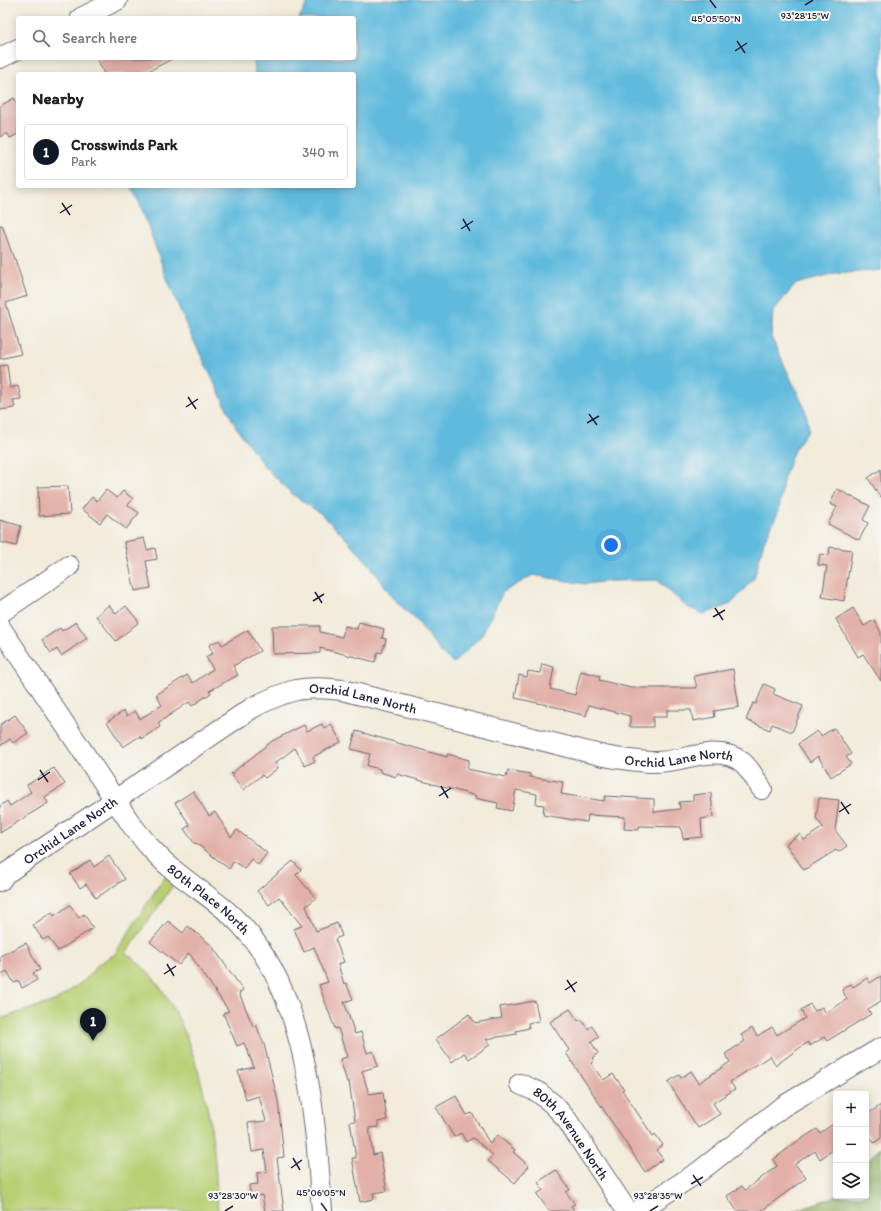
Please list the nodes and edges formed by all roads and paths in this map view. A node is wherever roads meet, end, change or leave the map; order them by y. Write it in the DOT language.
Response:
graph roads {
  1 [pos="117,0"];
  2 [pos="85,16"];
  3 [pos="16,50"];
  4 [pos="0,58"];
  5 [pos="69,566"];
  6 [pos="0,613"];
  7 [pos="0,627"];
  8 [pos="762,789"];
  9 [pos="115,800"];
  10 [pos="0,881"];
  11 [pos="881,1048"];
  12 [pos="520,1084"];
  13 [pos="322,1211"];
  14 [pos="627,1211"];
  15 [pos="638,1211"];
  1 -- 2 [label="street"];
  3 -- 4 [label="street"];
  5 -- 6 [label="street"];
  7 -- 9 [label="street, 80th Place North"];
  8 -- 9 [label="street, Orchid Lane North"];
  9 -- 10 [label="street, Orchid Lane North"];
  9 -- 13 [label="street, 80th Place North"];
  11 -- 15 [label="street"];
  12 -- 14 [label="street, 80th Avenue North"];
}
